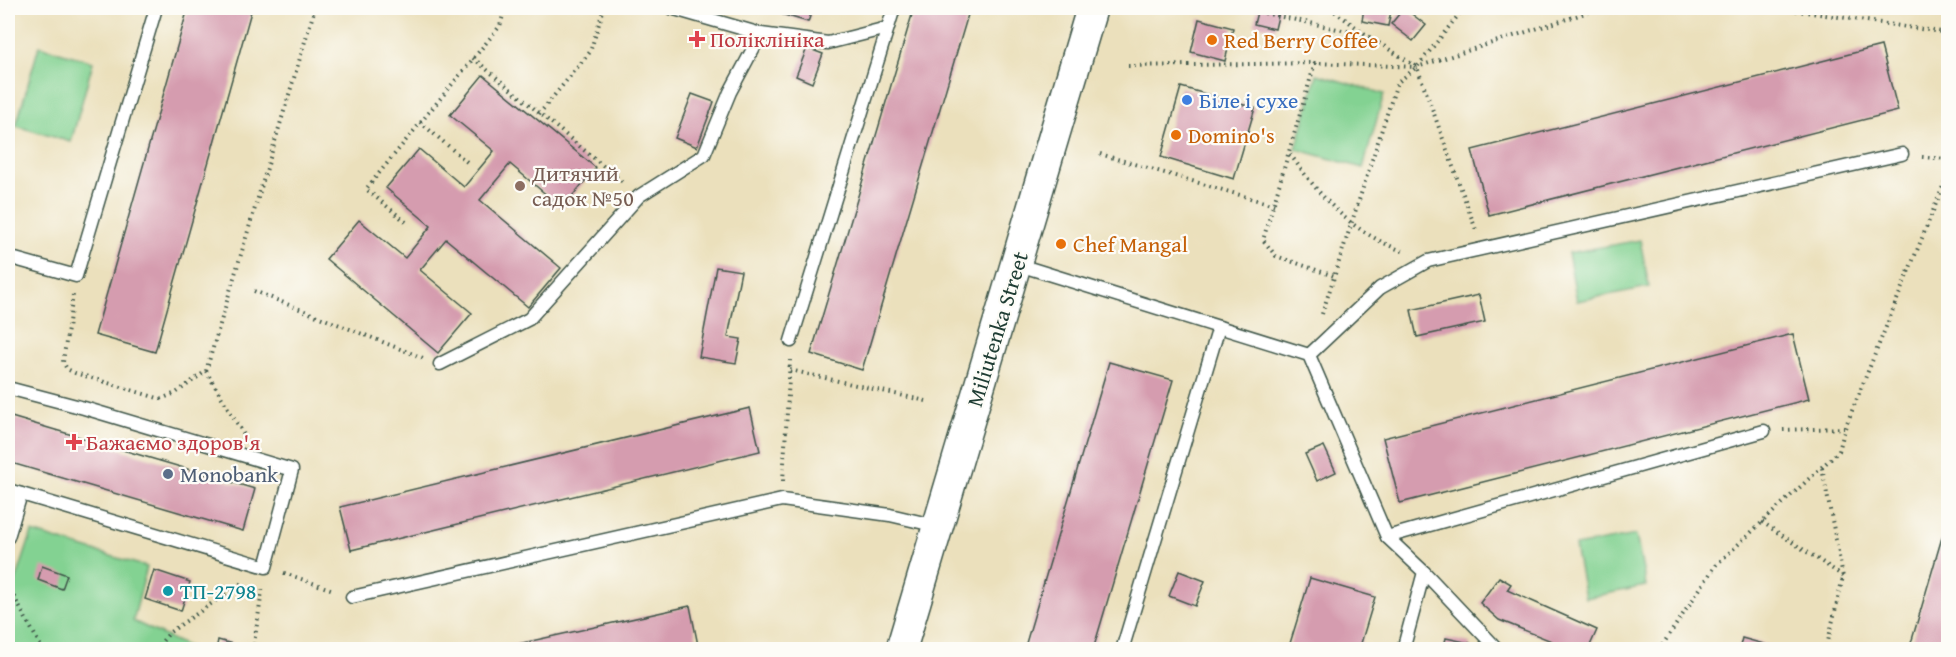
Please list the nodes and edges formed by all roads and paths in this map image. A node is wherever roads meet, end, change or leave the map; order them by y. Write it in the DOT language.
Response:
graph roads {
  1 [pos="156,8"];
  2 [pos="315,8"];
  3 [pos="505,8"];
  4 [pos="604,8"];
  5 [pos="671,8"];
  6 [pos="894,8"];
  7 [pos="1092,8"];
  8 [pos="1241,8"];
  9 [pos="1330,8"];
  10 [pos="1464,8"];
  11 [pos="1600,8"];
  12 [pos="1778,8"];
  13 [pos="887,28"];
  14 [pos="1948,33"];
  15 [pos="761,34"];
  16 [pos="1368,36"];
  17 [pos="473,58"];
  18 [pos="1315,63"];
  19 [pos="1128,66"];
  20 [pos="1417,67"];
  21 [pos="538,114"];
  22 [pos="420,122"];
  23 [pos="1100,154"];
  24 [pos="1290,154"];
  25 [pos="1902,154"];
  26 [pos="1948,159"];
  27 [pos="467,162"];
  28 [pos="1948,174"];
  29 [pos="639,196"];
  30 [pos="1274,206"];
  31 [pos="406,222"];
  32 [pos="1351,225"];
  33 [pos="1483,248"];
  34 [pos="8,257"];
  35 [pos="1428,261"];
  36 [pos="1016,264"];
  37 [pos="76,276"];
  38 [pos="1334,276"];
  39 [pos="254,291"];
  40 [pos="1219,327"];
  41 [pos="791,341"];
  42 [pos="1309,355"];
  43 [pos="440,364"];
  44 [pos="789,370"];
  45 [pos="206,371"];
  46 [pos="8,388"];
  47 [pos="926,401"];
  48 [pos="1845,428"];
  49 [pos="1764,431"];
  50 [pos="260,460"];
  51 [pos="1821,467"];
  52 [pos="8,490"];
  53 [pos="21,494"];
  54 [pos="782,500"];
  55 [pos="1762,521"];
  56 [pos="938,526"];
  57 [pos="8,537"];
  58 [pos="1387,537"];
  59 [pos="266,567"];
  60 [pos="1424,572"];
  61 [pos="1843,577"];
  62 [pos="8,586"];
  63 [pos="352,597"];
  64 [pos="43,650"];
  65 [pos="155,650"];
  66 [pos="253,650"];
  67 [pos="901,650"];
  68 [pos="1122,650"];
  69 [pos="1402,650"];
  70 [pos="1498,650"];
  71 [pos="1659,650"];
  72 [pos="1826,650"];
  1 -- 37 [label="lane"];
  2 -- 45 [label="path"];
  3 -- 17 [label="path"];
  4 -- 21 [label="path"];
  5 -- 15 [label="lane"];
  6 -- 13 [label="lane"];
  7 -- 36 [label="street, Miliutenka Street"];
  8 -- 16 [label="path"];
  9 -- 16 [label="path"];
  10 -- 20 [label="path"];
  11 -- 20 [label="path"];
  12 -- 14 [label="path"];
  13 -- 15 [label="lane"];
  13 -- 41 [label="lane"];
  15 -- 29 [label="lane"];
  16 -- 20 [label="path"];
  17 -- 21 [label="path"];
  17 -- 22 [label="path"];
  18 -- 19 [label="path"];
  18 -- 20 [label="path"];
  18 -- 24 [label="path"];
  20 -- 32 [label="path"];
  20 -- 33 [label="path"];
  21 -- 29 [label="path"];
  22 -- 27 [label="path"];
  22 -- 31 [label="path"];
  23 -- 30 [label="path"];
  24 -- 30 [label="path"];
  24 -- 32 [label="path"];
  25 -- 26 [label="path"];
  25 -- 33 [label="lane"];
  28 -- 48 [label="path"];
  29 -- 43 [label="lane"];
  30 -- 38 [label="path"];
  32 -- 35 [label="path"];
  32 -- 38 [label="path"];
  33 -- 35 [label="lane"];
  34 -- 37 [label="lane"];
  35 -- 42 [label="lane"];
  36 -- 40 [label="lane"];
  36 -- 56 [label="street, Miliutenka Street"];
  37 -- 45 [label="path"];
  38 -- 42 [label="path"];
  39 -- 43 [label="path"];
  40 -- 42 [label="lane"];
  40 -- 68 [label="lane"];
  41 -- 44 [label="path"];
  42 -- 58 [label="lane"];
  44 -- 47 [label="path"];
  44 -- 54 [label="path"];
  45 -- 50 [label="path"];
  46 -- 50 [label="lane"];
  48 -- 49 [label="path"];
  48 -- 51 [label="path"];
  49 -- 58 [label="lane"];
  50 -- 59 [label="lane"];
  51 -- 55 [label="path"];
  51 -- 61 [label="path"];
  52 -- 53 [label="lane"];
  53 -- 57 [label="lane"];
  53 -- 59 [label="lane"];
  54 -- 56 [label="lane"];
  54 -- 63 [label="lane"];
  55 -- 61 [label="path"];
  55 -- 71 [label="path"];
  56 -- 67 [label="street, Miliutenka Street"];
  58 -- 60 [label="lane"];
  59 -- 63 [label="path"];
  59 -- 65 [label="path"];
  59 -- 66 [label="path"];
  60 -- 69 [label="lane"];
  60 -- 70 [label="lane"];
  61 -- 72 [label="path"];
  62 -- 64 [label="path"];
}
